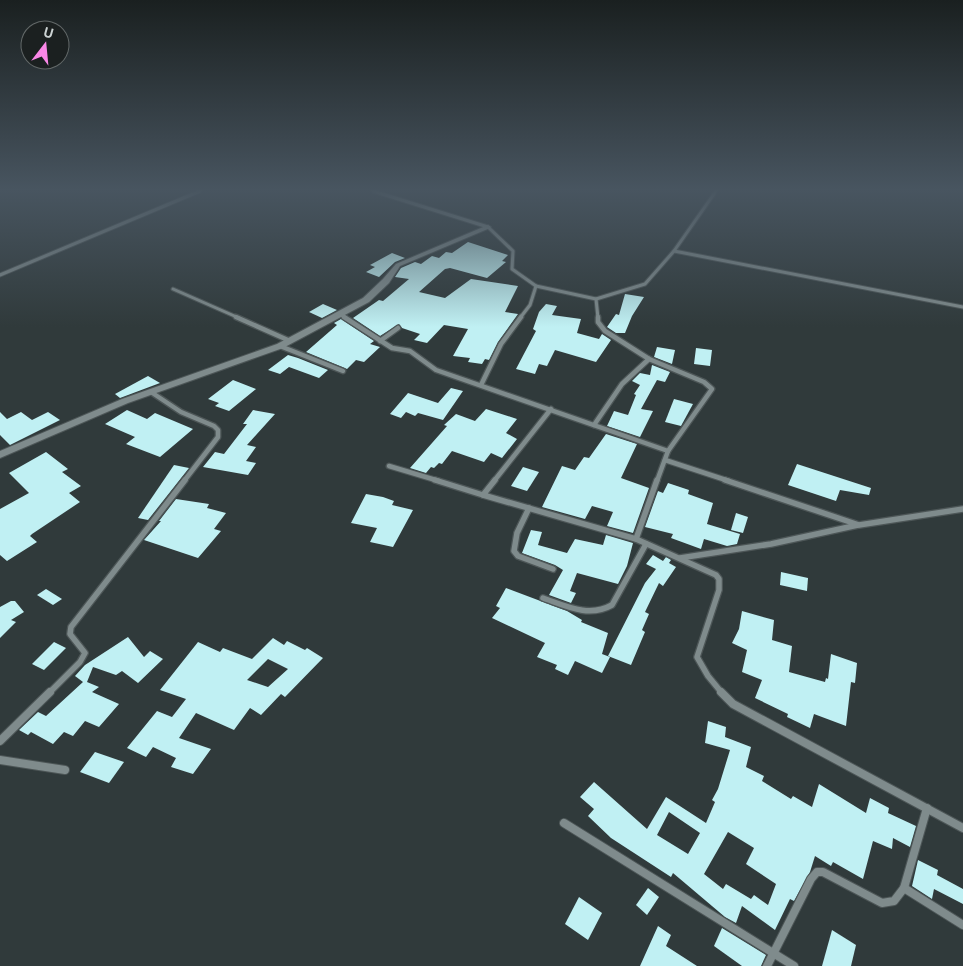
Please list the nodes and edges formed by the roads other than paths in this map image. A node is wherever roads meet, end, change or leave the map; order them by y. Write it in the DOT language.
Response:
graph roads {
  1 [pos="94,236"];
  2 [pos="466,236"];
  3 [pos="497,236"];
  4 [pos="684,236"];
  5 [pos="674,251"];
  6 [pos="0,276"];
  7 [pos="536,286"];
  8 [pos="173,289"];
  9 [pos="596,299"];
  10 [pos="963,307"];
  11 [pos="341,315"];
  12 [pos="398,328"];
  13 [pos="290,341"];
  14 [pos="380,341"];
  15 [pos="280,346"];
  16 [pos="649,359"];
  17 [pos="343,371"];
  18 [pos="481,386"];
  19 [pos="151,392"];
  20 [pos="551,409"];
  21 [pos="594,426"];
  22 [pos="668,451"];
  23 [pos="0,455"];
  24 [pos="664,460"];
  25 [pos="390,466"];
  26 [pos="484,495"];
  27 [pos="529,508"];
  28 [pos="963,509"];
  29 [pos="859,525"];
  30 [pos="636,539"];
  31 [pos="646,544"];
  32 [pos="679,558"];
  33 [pos="553,570"];
  34 [pos="543,598"];
  35 [pos="0,741"];
  36 [pos="0,760"];
  37 [pos="65,770"];
  38 [pos="926,808"];
  39 [pos="564,823"];
  40 [pos="963,828"];
  41 [pos="904,888"];
  42 [pos="963,925"];
  43 [pos="773,951"];
  44 [pos="766,966"];
  45 [pos="794,966"];
  1 -- 6 [label="street"];
  2 -- 11 [label="street"];
  3 -- 7 [label="street"];
  4 -- 5 [label="street"];
  5 -- 9 [label="street"];
  5 -- 10 [label="street"];
  7 -- 9 [label="street"];
  7 -- 18 [label="street"];
  8 -- 13 [label="street"];
  9 -- 16 [label="street"];
  11 -- 13 [label="street"];
  11 -- 14 [label="street"];
  12 -- 14 [label="street"];
  13 -- 15 [label="street"];
  14 -- 18 [label="street"];
  15 -- 17 [label="street"];
  15 -- 19 [label="street"];
  16 -- 21 [label="street"];
  16 -- 22 [label="street"];
  18 -- 20 [label="street"];
  19 -- 23 [label="street"];
  19 -- 35 [label="street"];
  20 -- 21 [label="street"];
  20 -- 26 [label="street"];
  21 -- 22 [label="street"];
  22 -- 24 [label="street"];
  24 -- 29 [label="street"];
  24 -- 30 [label="street"];
  25 -- 26 [label="street"];
  26 -- 27 [label="street"];
  27 -- 30 [label="street"];
  27 -- 33 [label="street"];
  28 -- 29 [label="street"];
  29 -- 32 [label="street"];
  30 -- 31 [label="street"];
  31 -- 32 [label="street"];
  31 -- 34 [label="street"];
  32 -- 38 [label="street"];
  36 -- 37 [label="street"];
  38 -- 40 [label="street"];
  38 -- 41 [label="street"];
  39 -- 43 [label="street"];
  41 -- 42 [label="street"];
  41 -- 43 [label="street"];
  43 -- 44 [label="street"];
  43 -- 45 [label="street"];
}
